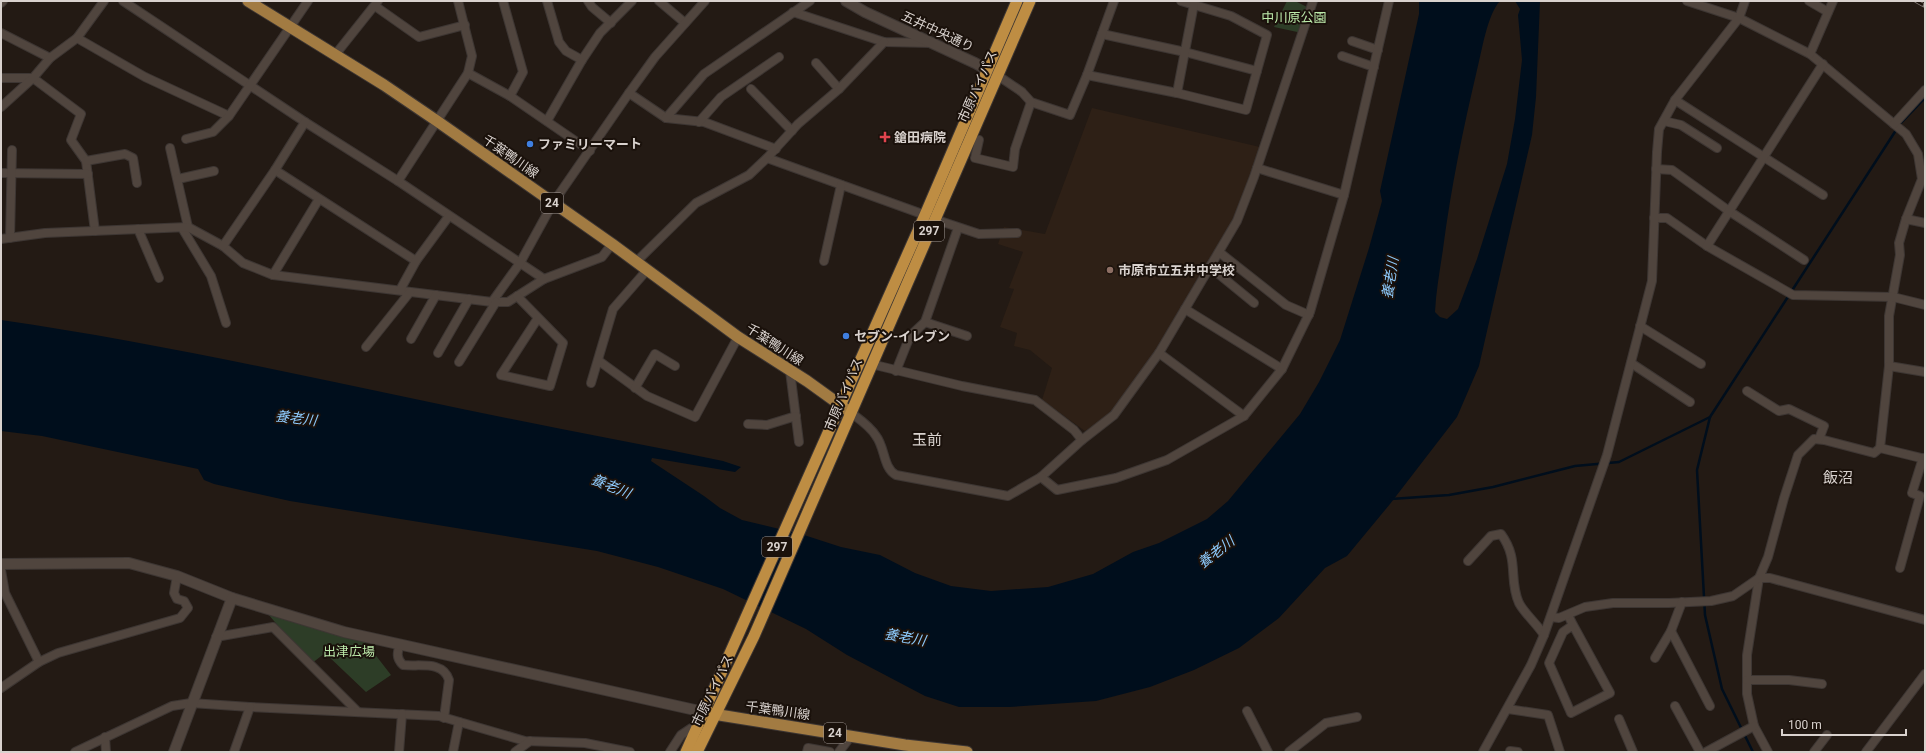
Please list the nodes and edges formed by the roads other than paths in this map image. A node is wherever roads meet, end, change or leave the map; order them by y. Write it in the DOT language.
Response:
graph roads {
  1 [pos="104,1"];
  2 [pos="124,1"];
  3 [pos="248,1"];
  4 [pos="308,1"];
  5 [pos="458,1"];
  6 [pos="503,1"];
  7 [pos="547,1"];
  8 [pos="588,1"];
  9 [pos="632,1"];
  10 [pos="659,1"];
  11 [pos="705,1"];
  12 [pos="810,1"];
  13 [pos="846,1"];
  14 [pos="1017,1"];
  15 [pos="1030,1"];
  16 [pos="1114,1"];
  17 [pos="1181,1"];
  18 [pos="1313,1"];
  19 [pos="1389,1"];
  20 [pos="1687,1"];
  21 [pos="1745,1"];
  22 [pos="1809,1"];
  23 [pos="1833,1"];
  24 [pos="376,4"];
  25 [pos="1194,4"];
  26 [pos="793,12"];
  27 [pos="1828,12"];
  28 [pos="1738,18"];
  29 [pos="611,23"];
  30 [pos="685,23"];
  31 [pos="465,25"];
  32 [pos="290,28"];
  33 [pos="1,33"];
  34 [pos="1102,34"];
  35 [pos="77,38"];
  36 [pos="1352,41"];
  37 [pos="884,42"];
  38 [pos="932,43"];
  39 [pos="1378,50"];
  40 [pos="1185,52"];
  41 [pos="1810,54"];
  42 [pos="335,55"];
  43 [pos="1342,56"];
  44 [pos="779,57"];
  45 [pos="50,58"];
  46 [pos="582,60"];
  47 [pos="816,63"];
  48 [pos="1822,64"];
  49 [pos="1374,67"];
  50 [pos="987,69"];
  51 [pos="1257,71"];
  52 [pos="468,73"];
  53 [pos="1087,74"];
  54 [pos="997,75"];
  55 [pos="1,78"];
  56 [pos="33,78"];
  57 [pos="251,86"];
  58 [pos="751,89"];
  59 [pos="839,89"];
  60 [pos="1925,90"];
  61 [pos="1177,92"];
  62 [pos="628,93"];
  63 [pos="510,96"];
  64 [pos="1675,100"];
  65 [pos="1031,102"];
  66 [pos="1,107"];
  67 [pos="229,116"];
  68 [pos="666,118"];
  69 [pos="437,121"];
  70 [pos="547,121"];
  71 [pos="1664,121"];
  72 [pos="305,122"];
  73 [pos="699,122"];
  74 [pos="1894,124"];
  75 [pos="792,131"];
  76 [pos="186,139"];
  77 [pos="979,140"];
  78 [pos="170,148"];
  79 [pos="1717,148"];
  80 [pos="776,149"];
  81 [pos="12,150"];
  82 [pos="590,151"];
  83 [pos="1763,157"];
  84 [pos="767,158"];
  85 [pos="86,161"];
  86 [pos="1257,168"];
  87 [pos="1656,169"];
  88 [pos="275,170"];
  89 [pos="214,171"];
  90 [pos="12,172"];
  91 [pos="1,173"];
  92 [pos="88,174"];
  93 [pos="178,180"];
  94 [pos="398,181"];
  95 [pos="138,183"];
  96 [pos="841,185"];
  97 [pos="1344,195"];
  98 [pos="1823,195"];
  99 [pos="319,199"];
  100 [pos="553,203"];
  101 [pos="1729,211"];
  102 [pos="449,216"];
  103 [pos="929,217"];
  104 [pos="1654,218"];
  105 [pos="1906,219"];
  106 [pos="1925,223"];
  107 [pos="185,228"];
  108 [pos="958,228"];
  109 [pos="138,229"];
  110 [pos="95,231"];
  111 [pos="1017,233"];
  112 [pos="10,238"];
  113 [pos="1,239"];
  114 [pos="612,244"];
  115 [pos="223,246"];
  116 [pos="1707,246"];
  117 [pos="1219,252"];
  118 [pos="1804,260"];
  119 [pos="416,261"];
  120 [pos="824,261"];
  121 [pos="636,262"];
  122 [pos="520,263"];
  123 [pos="1210,267"];
  124 [pos="647,270"];
  125 [pos="273,275"];
  126 [pos="159,278"];
  127 [pos="544,279"];
  128 [pos="400,290"];
  129 [pos="410,292"];
  130 [pos="436,295"];
  131 [pos="517,296"];
  132 [pos="1893,297"];
  133 [pos="469,299"];
  134 [pos="494,302"];
  135 [pos="1254,303"];
  136 [pos="1925,305"];
  137 [pos="1185,309"];
  138 [pos="1309,315"];
  139 [pos="538,318"];
  140 [pos="925,322"];
  141 [pos="226,323"];
  142 [pos="1640,326"];
  143 [pos="967,336"];
  144 [pos="738,337"];
  145 [pos="411,339"];
  146 [pos="366,347"];
  147 [pos="438,352"];
  148 [pos="1159,353"];
  149 [pos="599,361"];
  150 [pos="459,362"];
  151 [pos="1631,363"];
  152 [pos="871,364"];
  153 [pos="1702,364"];
  154 [pos="675,366"];
  155 [pos="1889,366"];
  156 [pos="1282,369"];
  157 [pos="790,371"];
  158 [pos="896,371"];
  159 [pos="1925,372"];
  160 [pos="591,383"];
  161 [pos="635,388"];
  162 [pos="1747,391"];
  163 [pos="1690,402"];
  164 [pos="839,405"];
  165 [pos="850,412"];
  166 [pos="796,416"];
  167 [pos="1244,416"];
  168 [pos="748,424"];
  169 [pos="1819,439"];
  170 [pos="1082,440"];
  171 [pos="799,442"];
  172 [pos="1880,448"];
  173 [pos="1924,458"];
  174 [pos="1041,477"];
  175 [pos="1468,561"];
  176 [pos="1,564"];
  177 [pos="1900,568"];
  178 [pos="1,570"];
  179 [pos="177,576"];
  180 [pos="1759,578"];
  181 [pos="232,598"];
  182 [pos="1682,602"];
  183 [pos="1568,615"];
  184 [pos="1551,617"];
  185 [pos="1925,620"];
  186 [pos="1573,625"];
  187 [pos="1671,631"];
  188 [pos="1544,635"];
  189 [pos="216,637"];
  190 [pos="400,644"];
  191 [pos="1655,658"];
  192 [pos="39,662"];
  193 [pos="1925,674"];
  194 [pos="1747,680"];
  195 [pos="1822,684"];
  196 [pos="1,688"];
  197 [pos="191,703"];
  198 [pos="1675,706"];
  199 [pos="1710,706"];
  200 [pos="250,708"];
  201 [pos="1508,709"];
  202 [pos="1246,711"];
  203 [pos="358,712"];
  204 [pos="704,712"];
  205 [pos="402,714"];
  206 [pos="716,716"];
  207 [pos="1357,717"];
  208 [pos="444,718"];
  209 [pos="1619,719"];
  210 [pos="459,722"];
  211 [pos="699,723"];
  212 [pos="1754,726"];
  213 [pos="1827,735"];
  214 [pos="851,736"];
  215 [pos="105,737"];
  216 [pos="530,741"];
  217 [pos="608,750"];
  218 [pos="75,752"];
  219 [pos="106,752"];
  220 [pos="174,752"];
  221 [pos="234,752"];
  222 [pos="399,752"];
  223 [pos="453,752"];
  224 [pos="516,752"];
  225 [pos="630,752"];
  226 [pos="670,752"];
  227 [pos="686,752"];
  228 [pos="697,752"];
  229 [pos="807,752"];
  230 [pos="830,752"];
  231 [pos="839,752"];
  232 [pos="967,752"];
  233 [pos="1268,752"];
  234 [pos="1289,752"];
  235 [pos="1483,752"];
  236 [pos="1560,752"];
  237 [pos="1633,752"];
  238 [pos="1700,752"];
  239 [pos="1706,752"];
  240 [pos="1768,752"];
  241 [pos="1814,752"];
  242 [pos="1866,752"];
  1 -- 35 [label="street"];
  2 -- 57 [label="street"];
  3 -- 32 [label="main road, 千葉鴨川線 / 24"];
  4 -- 32 [label="street"];
  5 -- 31 [label="street"];
  6 -- 63 [label="street"];
  7 -- 46 [label="street"];
  8 -- 29 [label="street"];
  9 -- 29 [label="street"];
  10 -- 30 [label="street"];
  11 -- 30 [label="street"];
  12 -- 26 [label="street"];
  13 -- 38 [label="street, 五井中央通り"];
  14 -- 50 [label="highway, 市原バイパス / 297"];
  15 -- 54 [label="highway, 市原バイパス / 297"];
  16 -- 34 [label="street"];
  17 -- 25 [label="street"];
  18 -- 86 [label="street"];
  19 -- 39 [label="street"];
  20 -- 28 [label="street"];
  21 -- 28 [label="street"];
  22 -- 27 [label="street"];
  23 -- 27 [label="street"];
  24 -- 31 [label="street"];
  24 -- 42 [label="street"];
  25 -- 40 [label="street"];
  25 -- 51 [label="street"];
  26 -- 37 [label="street"];
  26 -- 68 [label="street"];
  27 -- 41 [label="street"];
  28 -- 41 [label="street"];
  28 -- 64 [label="street"];
  29 -- 46 [label="street"];
  30 -- 62 [label="street"];
  31 -- 52 [label="street"];
  32 -- 42 [label="main road, 千葉鴨川線 / 24"];
  32 -- 57 [label="street"];
  33 -- 45 [label="street"];
  34 -- 40 [label="street"];
  34 -- 53 [label="street"];
  35 -- 45 [label="street"];
  35 -- 67 [label="street"];
  36 -- 39 [label="street"];
  37 -- 38 [label="street"];
  37 -- 59 [label="street"];
  38 -- 50 [label="street, 五井中央通り"];
  39 -- 49 [label="street"];
  40 -- 51 [label="street"];
  40 -- 61 [label="street"];
  41 -- 48 [label="street"];
  42 -- 69 [label="main road, 千葉鴨川線 / 24"];
  43 -- 49 [label="street"];
  44 -- 73 [label="street"];
  45 -- 56 [label="street"];
  46 -- 70 [label="street"];
  47 -- 59 [label="street"];
  48 -- 74 [label="street"];
  48 -- 83 [label="street"];
  49 -- 97 [label="street"];
  50 -- 54 [label="street, 五井中央通り"];
  50 -- 103 [label="highway, 市原バイパス / 297"];
  51 -- 61 [label="street"];
  52 -- 63 [label="street"];
  52 -- 69 [label="street"];
  53 -- 61 [label="street"];
  53 -- 65 [label="street"];
  54 -- 65 [label="street"];
  54 -- 103 [label="highway, 市原バイパス / 297"];
  55 -- 56 [label="street"];
  56 -- 66 [label="street"];
  56 -- 85 [label="street"];
  57 -- 67 [label="street"];
  57 -- 72 [label="street"];
  58 -- 75 [label="street"];
  59 -- 75 [label="street"];
  60 -- 74 [label="street"];
  62 -- 68 [label="street"];
  62 -- 82 [label="street"];
  63 -- 70 [label="street"];
  64 -- 71 [label="street"];
  64 -- 83 [label="street"];
  65 -- 77 [label="street"];
  67 -- 76 [label="street"];
  68 -- 73 [label="street"];
  69 -- 94 [label="street"];
  69 -- 100 [label="main road, 千葉鴨川線 / 24"];
  70 -- 82 [label="street"];
  71 -- 79 [label="street"];
  71 -- 87 [label="street"];
  72 -- 88 [label="street"];
  72 -- 94 [label="street"];
  73 -- 80 [label="street"];
  74 -- 105 [label="street"];
  75 -- 80 [label="street"];
  78 -- 93 [label="street"];
  80 -- 84 [label="street"];
  81 -- 90 [label="street"];
  82 -- 100 [label="street"];
  83 -- 98 [label="street"];
  83 -- 101 [label="street"];
  84 -- 96 [label="street"];
  84 -- 121 [label="street"];
  85 -- 92 [label="street"];
  85 -- 95 [label="street"];
  86 -- 97 [label="street"];
  86 -- 117 [label="street"];
  87 -- 101 [label="street"];
  87 -- 104 [label="street"];
  88 -- 99 [label="street"];
  88 -- 115 [label="street"];
  89 -- 93 [label="street"];
  90 -- 91 [label="street"];
  90 -- 92 [label="street"];
  90 -- 112 [label="street"];
  92 -- 110 [label="street"];
  93 -- 107 [label="street"];
  94 -- 102 [label="street"];
  96 -- 103 [label="street"];
  96 -- 120 [label="street"];
  97 -- 138 [label="street"];
  99 -- 119 [label="street"];
  99 -- 125 [label="street"];
  100 -- 114 [label="main road, 千葉鴨川線 / 24"];
  100 -- 122 [label="street"];
  101 -- 116 [label="street"];
  101 -- 118 [label="street"];
  102 -- 119 [label="street"];
  102 -- 122 [label="street"];
  103 -- 108 [label="street"];
  103 -- 152 [label="highway, 市原バイパス / 297"];
  103 -- 164 [label="highway, 市原バイパス / 297"];
  104 -- 116 [label="street"];
  104 -- 142 [label="street"];
  105 -- 106 [label="street"];
  105 -- 132 [label="street"];
  107 -- 109 [label="street"];
  107 -- 115 [label="street"];
  107 -- 141 [label="street"];
  108 -- 111 [label="street"];
  108 -- 140 [label="street"];
  109 -- 110 [label="street"];
  109 -- 126 [label="street"];
  110 -- 112 [label="street"];
  112 -- 113 [label="street"];
  114 -- 121 [label="main road, 千葉鴨川線 / 24"];
  114 -- 127 [label="street"];
  115 -- 125 [label="street"];
  116 -- 132 [label="street"];
  117 -- 123 [label="street"];
  117 -- 138 [label="street"];
  119 -- 128 [label="street"];
  121 -- 124 [label="main road, 千葉鴨川線 / 24"];
  122 -- 127 [label="street"];
  122 -- 134 [label="street"];
  123 -- 135 [label="street"];
  123 -- 137 [label="street"];
  124 -- 144 [label="main road, 千葉鴨川線 / 24"];
  124 -- 149 [label="street"];
  125 -- 128 [label="street"];
  127 -- 131 [label="street"];
  128 -- 129 [label="street"];
  129 -- 130 [label="street"];
  129 -- 146 [label="street"];
  130 -- 133 [label="street"];
  130 -- 145 [label="street"];
  131 -- 134 [label="street"];
  131 -- 139 [label="street"];
  132 -- 136 [label="street"];
  132 -- 155 [label="street"];
  133 -- 134 [label="street"];
  133 -- 147 [label="street"];
  134 -- 150 [label="street"];
  137 -- 148 [label="street"];
  137 -- 156 [label="street"];
  138 -- 156 [label="street"];
  139 -- 139 [label="street"];
  140 -- 143 [label="street"];
  140 -- 158 [label="street"];
  142 -- 151 [label="street"];
  142 -- 153 [label="street"];
  144 -- 157 [label="main road, 千葉鴨川線 / 24"];
  144 -- 161 [label="street"];
  148 -- 167 [label="street"];
  148 -- 170 [label="street"];
  149 -- 160 [label="street"];
  149 -- 161 [label="street"];
  151 -- 163 [label="street"];
  151 -- 184 [label="street"];
  152 -- 158 [label="street"];
  152 -- 165 [label="highway, 市原バイパス / 297"];
  154 -- 161 [label="street"];
  155 -- 159 [label="street"];
  155 -- 172 [label="street"];
  156 -- 167 [label="street"];
  157 -- 164 [label="main road, 千葉鴨川線 / 24"];
  157 -- 166 [label="street"];
  158 -- 170 [label="street"];
  162 -- 169 [label="street"];
  164 -- 165 [label="main road, 千葉鴨川線 / 24"];
  164 -- 204 [label="highway, 市原バイパス / 297"];
  165 -- 174 [label="street"];
  165 -- 206 [label="highway, 市原バイパス / 297"];
  166 -- 168 [label="street"];
  166 -- 171 [label="street"];
  167 -- 174 [label="street"];
  169 -- 172 [label="street"];
  169 -- 180 [label="street"];
  170 -- 174 [label="street"];
  172 -- 173 [label="street"];
  173 -- 177 [label="street"];
  175 -- 188 [label="street"];
  176 -- 179 [label="street"];
  178 -- 192 [label="street"];
  179 -- 181 [label="street"];
  179 -- 192 [label="street"];
  180 -- 182 [label="street"];
  180 -- 185 [label="street"];
  180 -- 194 [label="street"];
  181 -- 189 [label="street"];
  181 -- 190 [label="street"];
  182 -- 183 [label="street"];
  182 -- 187 [label="street"];
  183 -- 184 [label="street"];
  183 -- 186 [label="street"];
  184 -- 188 [label="street"];
  186 -- 186 [label="street"];
  187 -- 191 [label="street"];
  187 -- 199 [label="street"];
  188 -- 201 [label="street"];
  189 -- 197 [label="street"];
  189 -- 203 [label="street"];
  190 -- 204 [label="street"];
  190 -- 208 [label="street"];
  192 -- 196 [label="street"];
  193 -- 242 [label="street"];
  194 -- 195 [label="street"];
  194 -- 212 [label="street"];
  197 -- 200 [label="street"];
  197 -- 215 [label="street"];
  197 -- 220 [label="street"];
  198 -- 238 [label="street"];
  200 -- 203 [label="street"];
  200 -- 221 [label="street"];
  201 -- 235 [label="street"];
  201 -- 236 [label="street"];
  202 -- 233 [label="street"];
  203 -- 205 [label="street"];
  204 -- 206 [label="main road, 千葉鴨川線 / 24"];
  204 -- 211 [label="highway, 市原バイパス / 297"];
  205 -- 208 [label="street"];
  205 -- 222 [label="street"];
  206 -- 214 [label="main road, 千葉鴨川線 / 24"];
  206 -- 228 [label="highway, 市原バイパス / 297"];
  207 -- 234 [label="street"];
  208 -- 210 [label="street"];
  209 -- 237 [label="street"];
  210 -- 216 [label="street"];
  210 -- 223 [label="street"];
  211 -- 226 [label="street"];
  211 -- 227 [label="highway, 市原バイパス / 297"];
  212 -- 239 [label="street"];
  212 -- 240 [label="street"];
  213 -- 241 [label="street"];
  214 -- 231 [label="street"];
  214 -- 232 [label="main road, 千葉鴨川線 / 24"];
  215 -- 218 [label="street"];
  215 -- 219 [label="street"];
  216 -- 217 [label="street"];
  216 -- 224 [label="street"];
  217 -- 225 [label="street"];
  229 -- 230 [label="street"];
}
